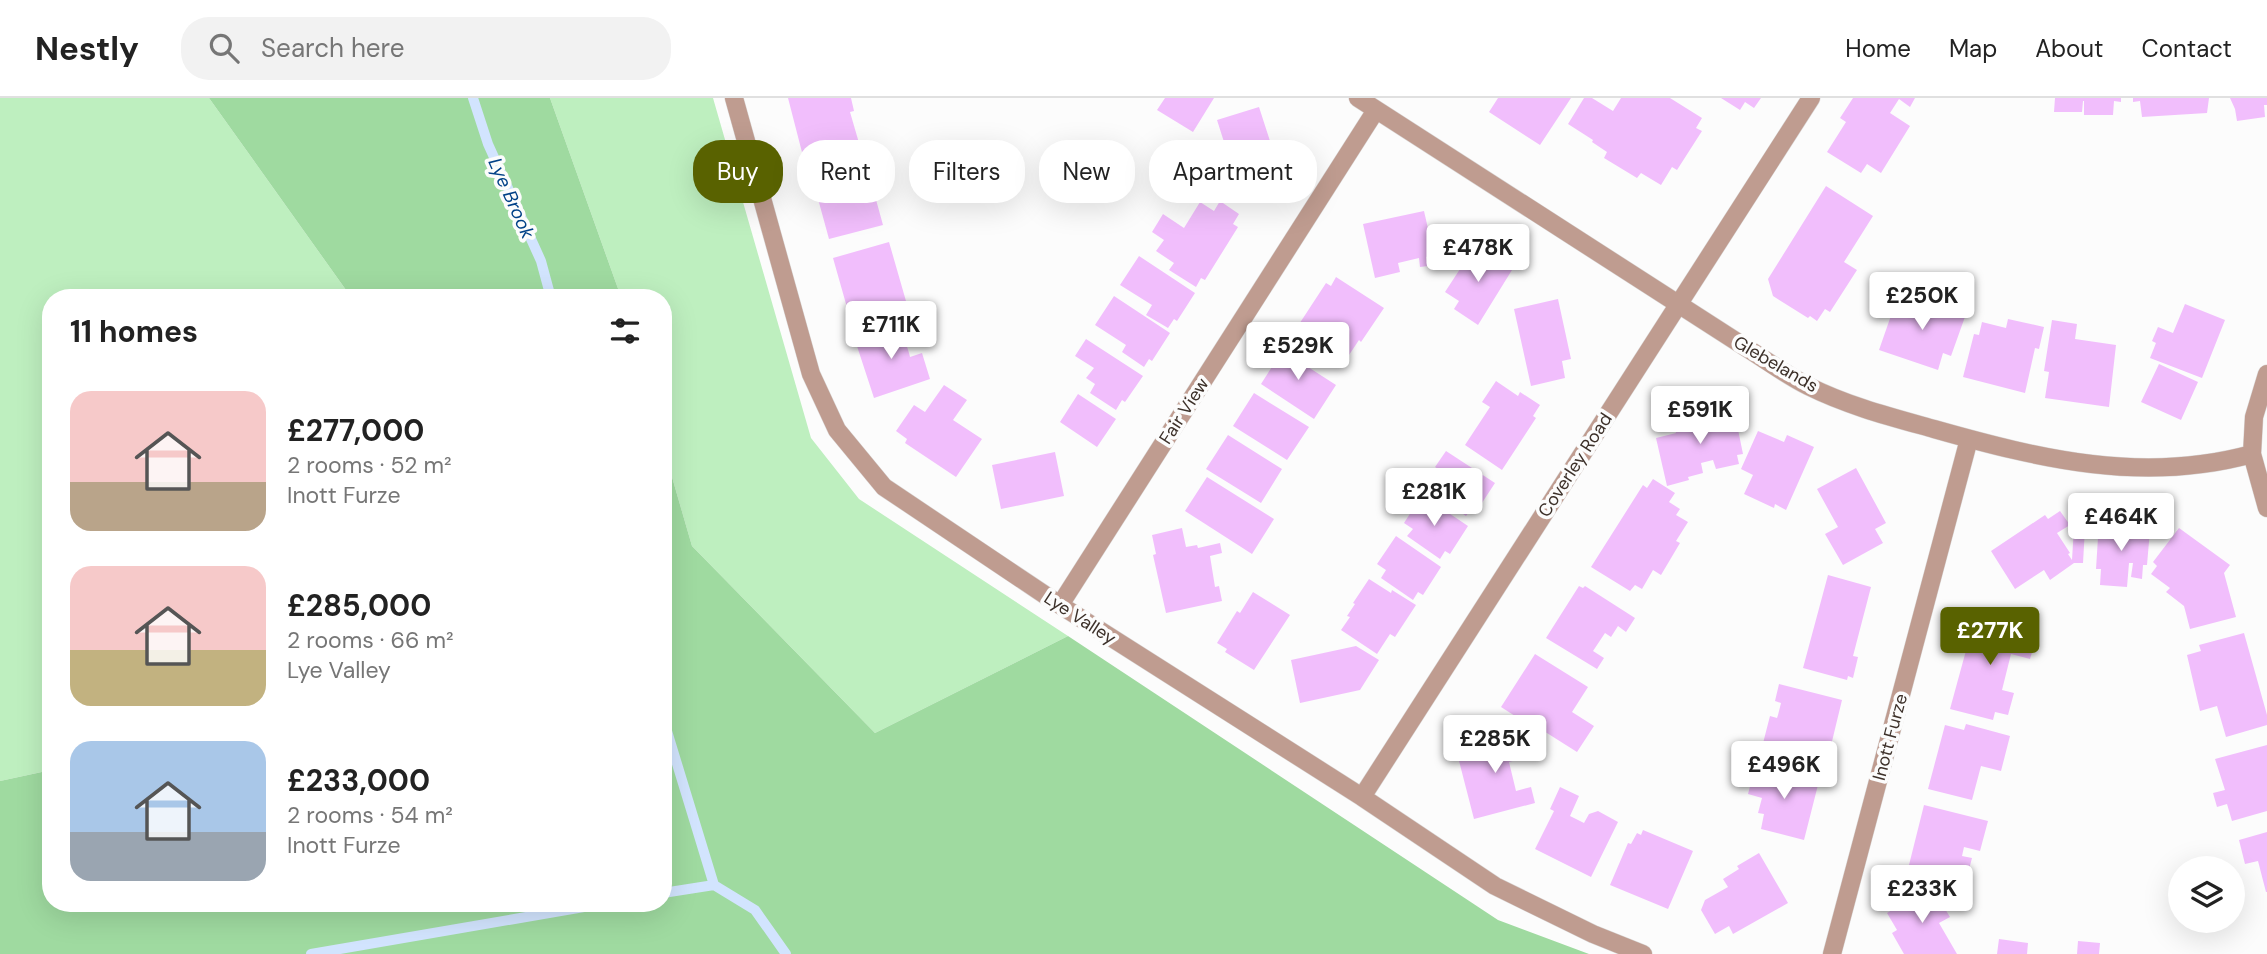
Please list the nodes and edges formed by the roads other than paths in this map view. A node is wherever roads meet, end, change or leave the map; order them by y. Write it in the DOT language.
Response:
graph roads {
  1 [pos="734,98"];
  2 [pos="1358,98"];
  3 [pos="1811,98"];
  4 [pos="1376,110"];
  5 [pos="1679,303"];
  6 [pos="2267,374"];
  7 [pos="1969,439"];
  8 [pos="2252,454"];
  9 [pos="2267,508"];
  10 [pos="1060,605"];
  11 [pos="1362,797"];
  12 [pos="1643,954"];
  13 [pos="1832,954"];
  1 -- 10 [label="street, Lye Valley"];
  2 -- 4 [label="street, Glebelands"];
  3 -- 5 [label="street, Coverley Road"];
  4 -- 5 [label="street, Glebelands"];
  4 -- 10 [label="street, Fair View"];
  5 -- 7 [label="street, Glebelands"];
  5 -- 11 [label="street, Coverley Road"];
  6 -- 8 [label="street"];
  7 -- 8 [label="street, Glebelands"];
  7 -- 13 [label="street, Inott Furze"];
  8 -- 9 [label="street"];
  10 -- 11 [label="street, Lye Valley"];
  11 -- 12 [label="street, Lye Valley"];
}
